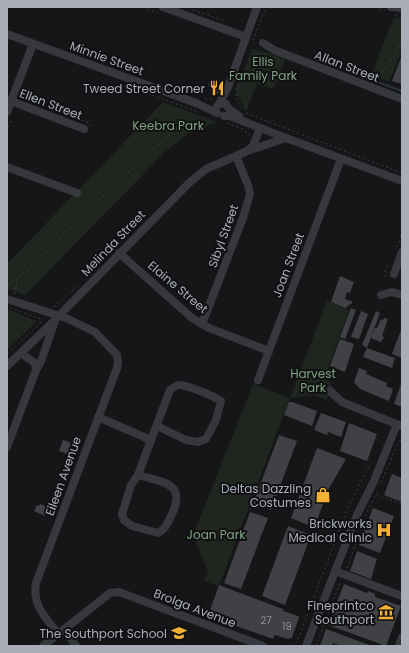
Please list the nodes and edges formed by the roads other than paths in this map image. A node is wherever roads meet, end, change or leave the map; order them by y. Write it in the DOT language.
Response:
graph roads {
  1 [pos="257,7"];
  2 [pos="402,8"];
  3 [pos="160,10"];
  4 [pos="390,10"];
  5 [pos="7,34"];
  6 [pos="250,39"];
  7 [pos="263,43"];
  8 [pos="33,44"];
  9 [pos="232,88"];
  10 [pos="402,99"];
  11 [pos="11,101"];
  12 [pos="218,101"];
  13 [pos="198,106"];
  14 [pos="229,107"];
  15 [pos="10,115"];
  16 [pos="221,117"];
  17 [pos="249,124"];
  18 [pos="260,128"];
  19 [pos="84,129"];
  20 [pos="286,138"];
  21 [pos="247,151"];
  22 [pos="236,156"];
  23 [pos="341,159"];
  24 [pos="7,167"];
  25 [pos="402,181"];
  26 [pos="77,193"];
  27 [pos="402,252"];
  28 [pos="119,253"];
  29 [pos="394,274"];
  30 [pos="381,295"];
  31 [pos="402,295"];
  32 [pos="7,299"];
  33 [pos="56,318"];
  34 [pos="202,324"];
  35 [pos="269,351"];
  36 [pos="22,353"];
  37 [pos="7,366"];
  38 [pos="36,370"];
  39 [pos="258,380"];
  40 [pos="330,391"];
  41 [pos="98,417"];
  42 [pos="400,425"];
  43 [pos="157,426"];
  44 [pos="151,440"];
  45 [pos="7,447"];
  46 [pos="138,474"];
  47 [pos="335,571"];
  48 [pos="402,596"];
  49 [pos="61,631"];
  50 [pos="402,637"];
  51 [pos="43,646"];
  52 [pos="76,646"];
  53 [pos="263,646"];
  54 [pos="306,646"];
  55 [pos="399,646"];
  1 -- 6 [label="street"];
  2 -- 4 [label="street"];
  3 -- 6 [label="street"];
  5 -- 8 [label="street, Minnie Street"];
  6 -- 9 [label="street"];
  7 -- 10 [label="street, Allan Street"];
  8 -- 11 [label="street"];
  8 -- 13 [label="street, Minnie Street"];
  9 -- 12 [label="street"];
  9 -- 14 [label="street"];
  11 -- 15 [label="street"];
  11 -- 19 [label="street, Ellen Street"];
  12 -- 13 [label="street, Minnie Street"];
  12 -- 14 [label="street, Minnie Street"];
  12 -- 16 [label="street"];
  13 -- 16 [label="street, Minnie Street"];
  14 -- 16 [label="street"];
  14 -- 17 [label="street, Minnie Street"];
  16 -- 17 [label="street, Minnie Street"];
  17 -- 18 [label="street, Minnie Street"];
  18 -- 20 [label="street, Minnie Street"];
  18 -- 21 [label="street"];
  20 -- 21 [label="street, Melinda Street"];
  20 -- 23 [label="street, Minnie Street"];
  21 -- 22 [label="street, Melinda Street"];
  22 -- 28 [label="street, Melinda Street"];
  22 -- 34 [label="street, Sibyl Street"];
  23 -- 25 [label="street, Minnie Street"];
  23 -- 35 [label="street, Joan Street"];
  24 -- 26 [label="street"];
  27 -- 29 [label="street"];
  28 -- 33 [label="street, Melinda Street"];
  28 -- 34 [label="street, Elaine Street"];
  30 -- 31 [label="street"];
  32 -- 33 [label="street, Eileen Avenue"];
  33 -- 36 [label="street, Melinda Street"];
  33 -- 38 [label="street"];
  33 -- 41 [label="street, Eileen Avenue"];
  34 -- 35 [label="street, Elaine Street"];
  35 -- 39 [label="street, Joan Street"];
  36 -- 37 [label="street, Melinda Street"];
  36 -- 38 [label="street"];
  38 -- 45 [label="street"];
  40 -- 42 [label="street"];
  41 -- 44 [label="street"];
  41 -- 49 [label="street, Eileen Avenue"];
  42 -- 47 [label="street"];
  43 -- 43 [label="street"];
  43 -- 44 [label="street"];
  44 -- 46 [label="street"];
  46 -- 46 [label="street"];
  47 -- 48 [label="street"];
  47 -- 54 [label="street"];
  49 -- 51 [label="street"];
  49 -- 52 [label="street, Eileen Avenue"];
  49 -- 53 [label="street, Brolga Avenue"];
  50 -- 55 [label="street"];
}
